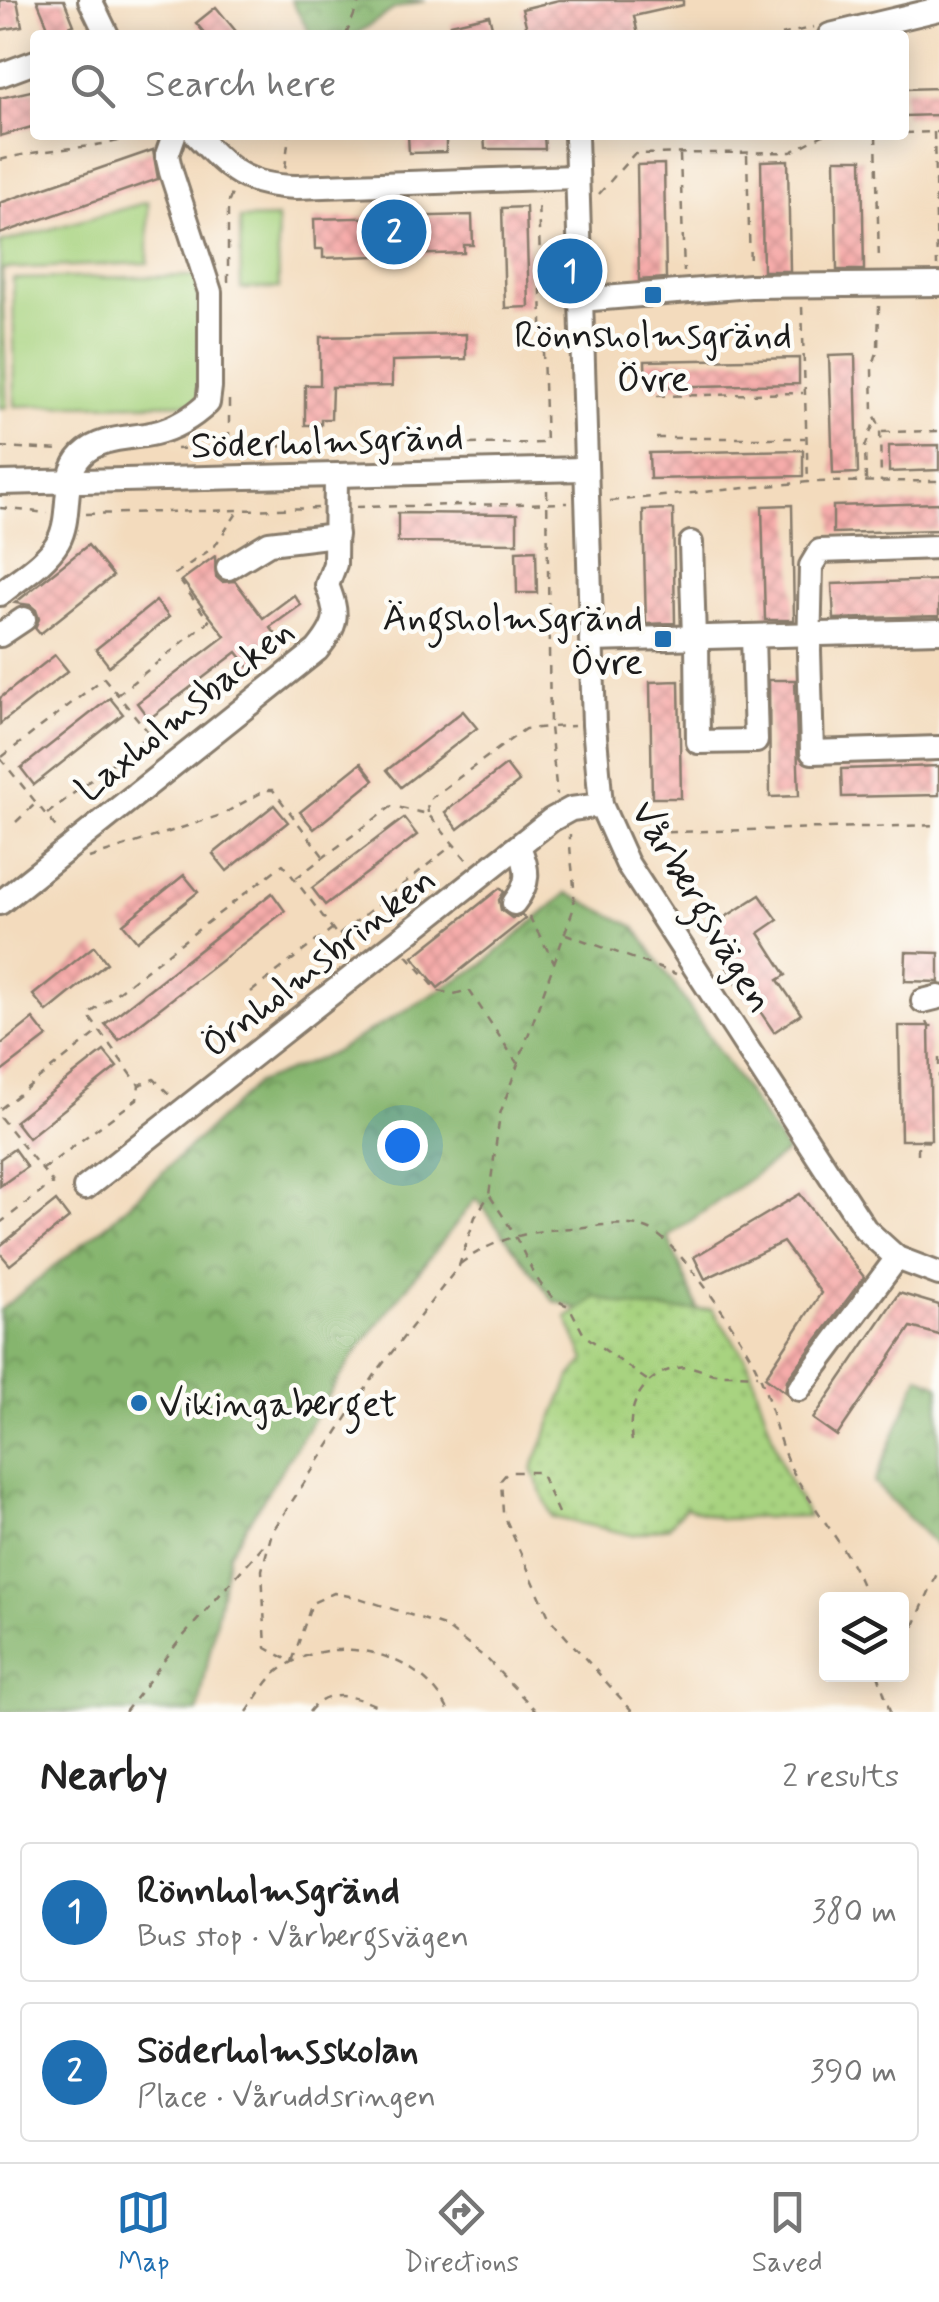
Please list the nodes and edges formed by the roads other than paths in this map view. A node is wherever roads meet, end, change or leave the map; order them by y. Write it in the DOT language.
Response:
graph roads {
  1 [pos="90,0"];
  2 [pos="939,8"];
  3 [pos="105,30"];
  4 [pos="850,30"];
  5 [pos="30,64"];
  6 [pos="0,75"];
  7 [pos="172,140"];
  8 [pos="201,140"];
  9 [pos="576,140"];
  10 [pos="575,176"];
  11 [pos="938,284"];
  12 [pos="580,300"];
  13 [pos="586,469"];
  14 [pos="336,476"];
  15 [pos="70,482"];
  16 [pos="0,484"];
  17 [pos="336,535"];
  18 [pos="692,543"];
  19 [pos="939,548"];
  20 [pos="228,568"];
  21 [pos="0,594"];
  22 [pos="24,618"];
  23 [pos="939,631"];
  24 [pos="812,634"];
  25 [pos="0,635"];
  26 [pos="753,636"];
  27 [pos="695,638"];
  28 [pos="591,640"];
  29 [pos="939,748"];
  30 [pos="602,806"];
  31 [pos="519,847"];
  32 [pos="517,900"];
  33 [pos="0,903"];
  34 [pos="85,1188"];
  35 [pos="897,1258"];
  36 [pos="939,1274"];
  37 [pos="799,1388"];
  1 -- 3 [label="street"];
  2 -- 4 [label="street"];
  5 -- 6 [label="street"];
  7 -- 15 [label="street"];
  8 -- 10 [label="street"];
  9 -- 10 [label="street, Vårbergsvägen"];
  10 -- 12 [label="street, Vårbergsvägen"];
  11 -- 12 [label="street"];
  12 -- 13 [label="street, Vårbergsvägen"];
  13 -- 14 [label="street, Söderholmsgränd"];
  13 -- 28 [label="street, Vårbergsvägen"];
  14 -- 15 [label="street, Söderholmsgränd"];
  14 -- 17 [label="street, Laxholmsbacken"];
  15 -- 16 [label="street, Söderholmsgränd"];
  15 -- 21 [label="street"];
  17 -- 20 [label="street"];
  17 -- 33 [label="street, Laxholmsbacken"];
  18 -- 27 [label="street"];
  19 -- 24 [label="street"];
  22 -- 25 [label="street"];
  23 -- 24 [label="street"];
  24 -- 26 [label="street"];
  24 -- 29 [label="street"];
  26 -- 27 [label="street"];
  26 -- 27 [label="street"];
  27 -- 28 [label="street"];
  28 -- 30 [label="street, Vårbergsvägen"];
  30 -- 31 [label="street, Örnholmsbrinken"];
  30 -- 35 [label="street, Vårbergsvägen"];
  31 -- 32 [label="street"];
  31 -- 34 [label="street, Örnholmsbrinken"];
  35 -- 36 [label="street, Vårbergsvägen"];
  35 -- 37 [label="street"];
}
